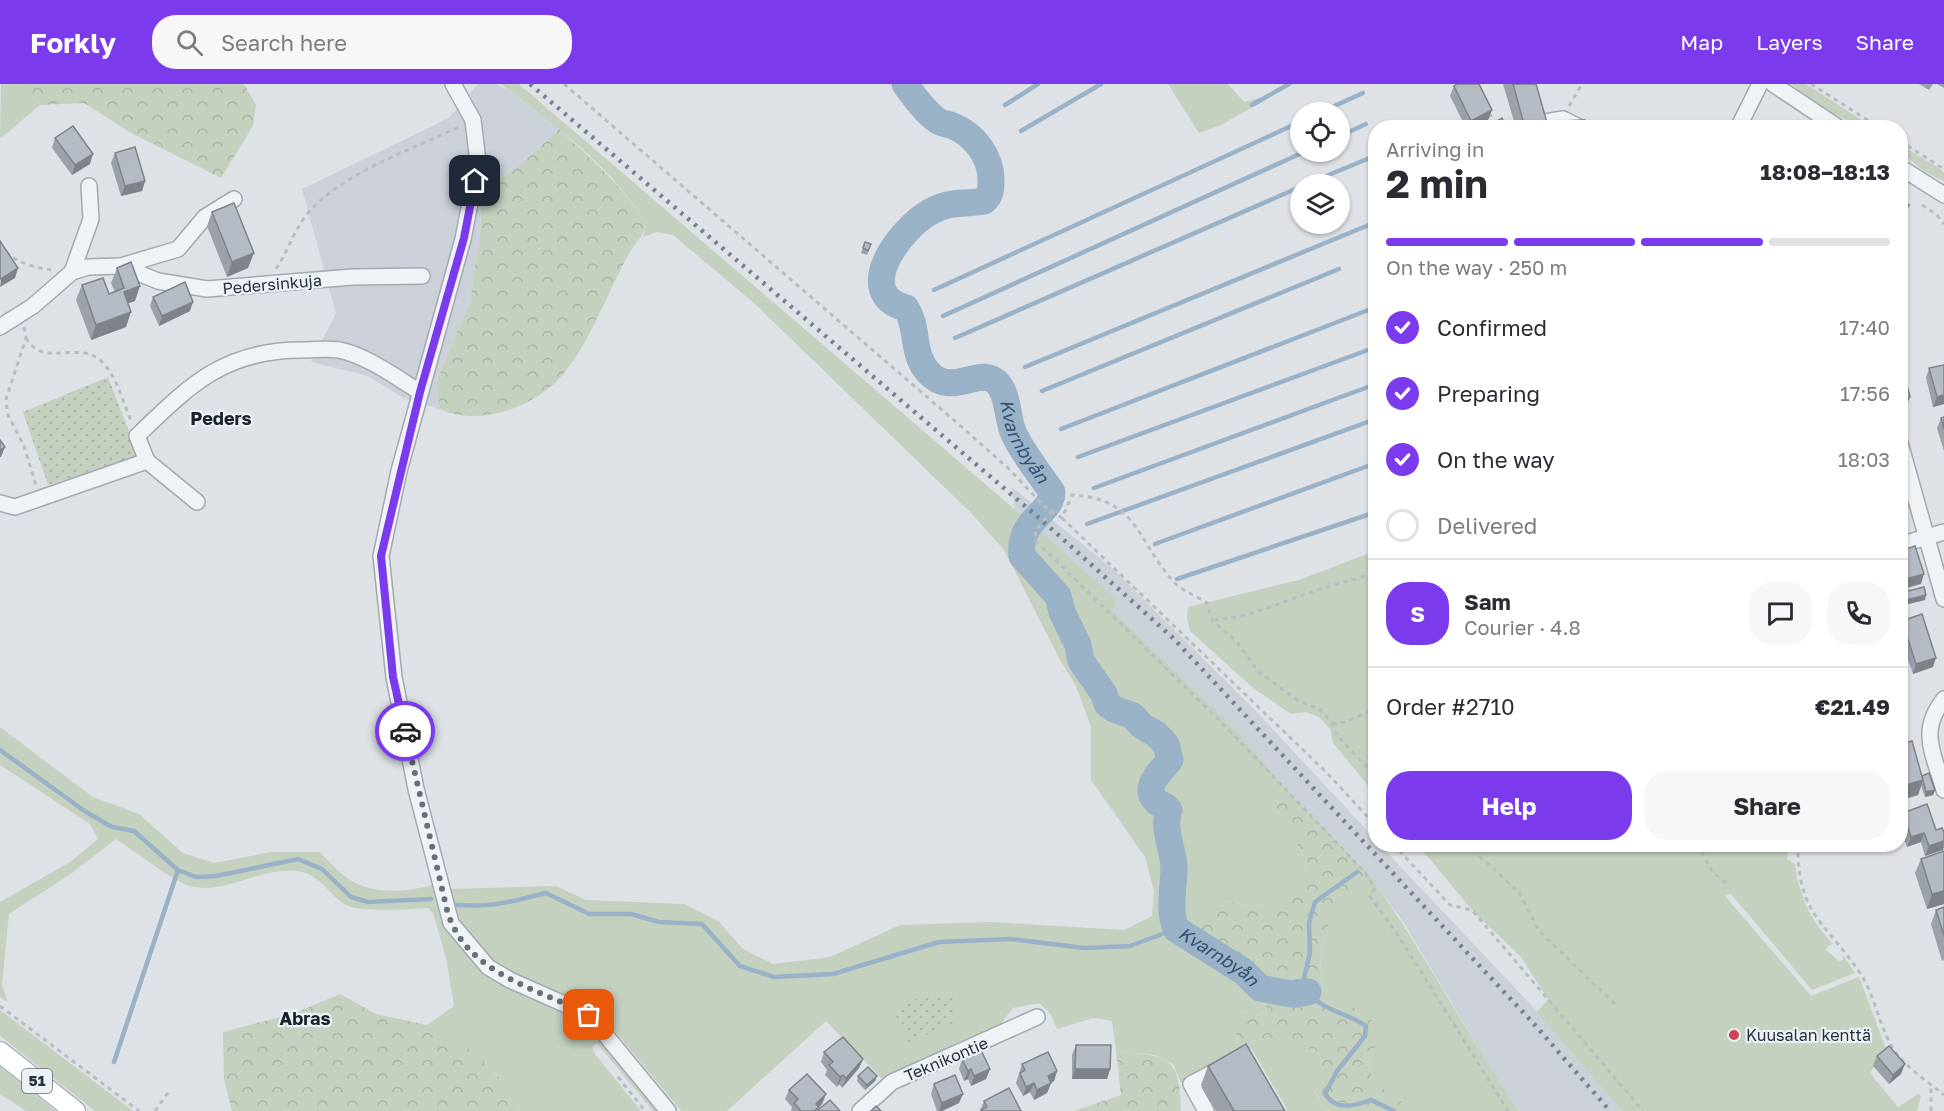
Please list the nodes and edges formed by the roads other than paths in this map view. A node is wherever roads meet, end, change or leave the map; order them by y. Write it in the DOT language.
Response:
graph roads {
  1 [pos="453,84"];
  2 [pos="1760,84"];
  3 [pos="1773,84"];
  4 [pos="1742,120"];
  5 [pos="1827,120"];
  6 [pos="1908,172"];
  7 [pos="89,186"];
  8 [pos="1944,195"];
  9 [pos="234,199"];
  10 [pos="121,266"];
  11 [pos="72,272"];
  12 [pos="422,276"];
  13 [pos="0,327"];
  14 [pos="420,392"];
  15 [pos="147,461"];
  16 [pos="1908,472"];
  17 [pos="197,502"];
  18 [pos="0,503"];
  19 [pos="1944,532"];
  20 [pos="1926,537"];
  21 [pos="1908,543"];
  22 [pos="1944,599"];
  23 [pos="1944,699"];
  24 [pos="1944,790"];
  25 [pos="1037,1017"];
  26 [pos="0,1052"];
  27 [pos="1236,1060"];
  28 [pos="75,1111"];
  29 [pos="668,1111"];
  30 [pos="860,1111"];
  31 [pos="1206,1111"];
  1 -- 14 [label="street"];
  2 -- 4 [label="street"];
  3 -- 5 [label="street"];
  6 -- 8 [label="street"];
  7 -- 11 [label="street"];
  9 -- 10 [label="street"];
  10 -- 11 [label="street, Pedersinkuja"];
  10 -- 12 [label="street, Pedersinkuja"];
  11 -- 13 [label="street, Pedersinkuja"];
  14 -- 15 [label="street"];
  14 -- 29 [label="street"];
  15 -- 17 [label="street"];
  15 -- 18 [label="street"];
  16 -- 20 [label="street"];
  19 -- 20 [label="street"];
  20 -- 21 [label="street"];
  20 -- 22 [label="street"];
  23 -- 24 [label="street"];
  25 -- 30 [label="street, Teknikontie"];
  26 -- 28 [label="main road, 51"];
  27 -- 31 [label="street"];
}
